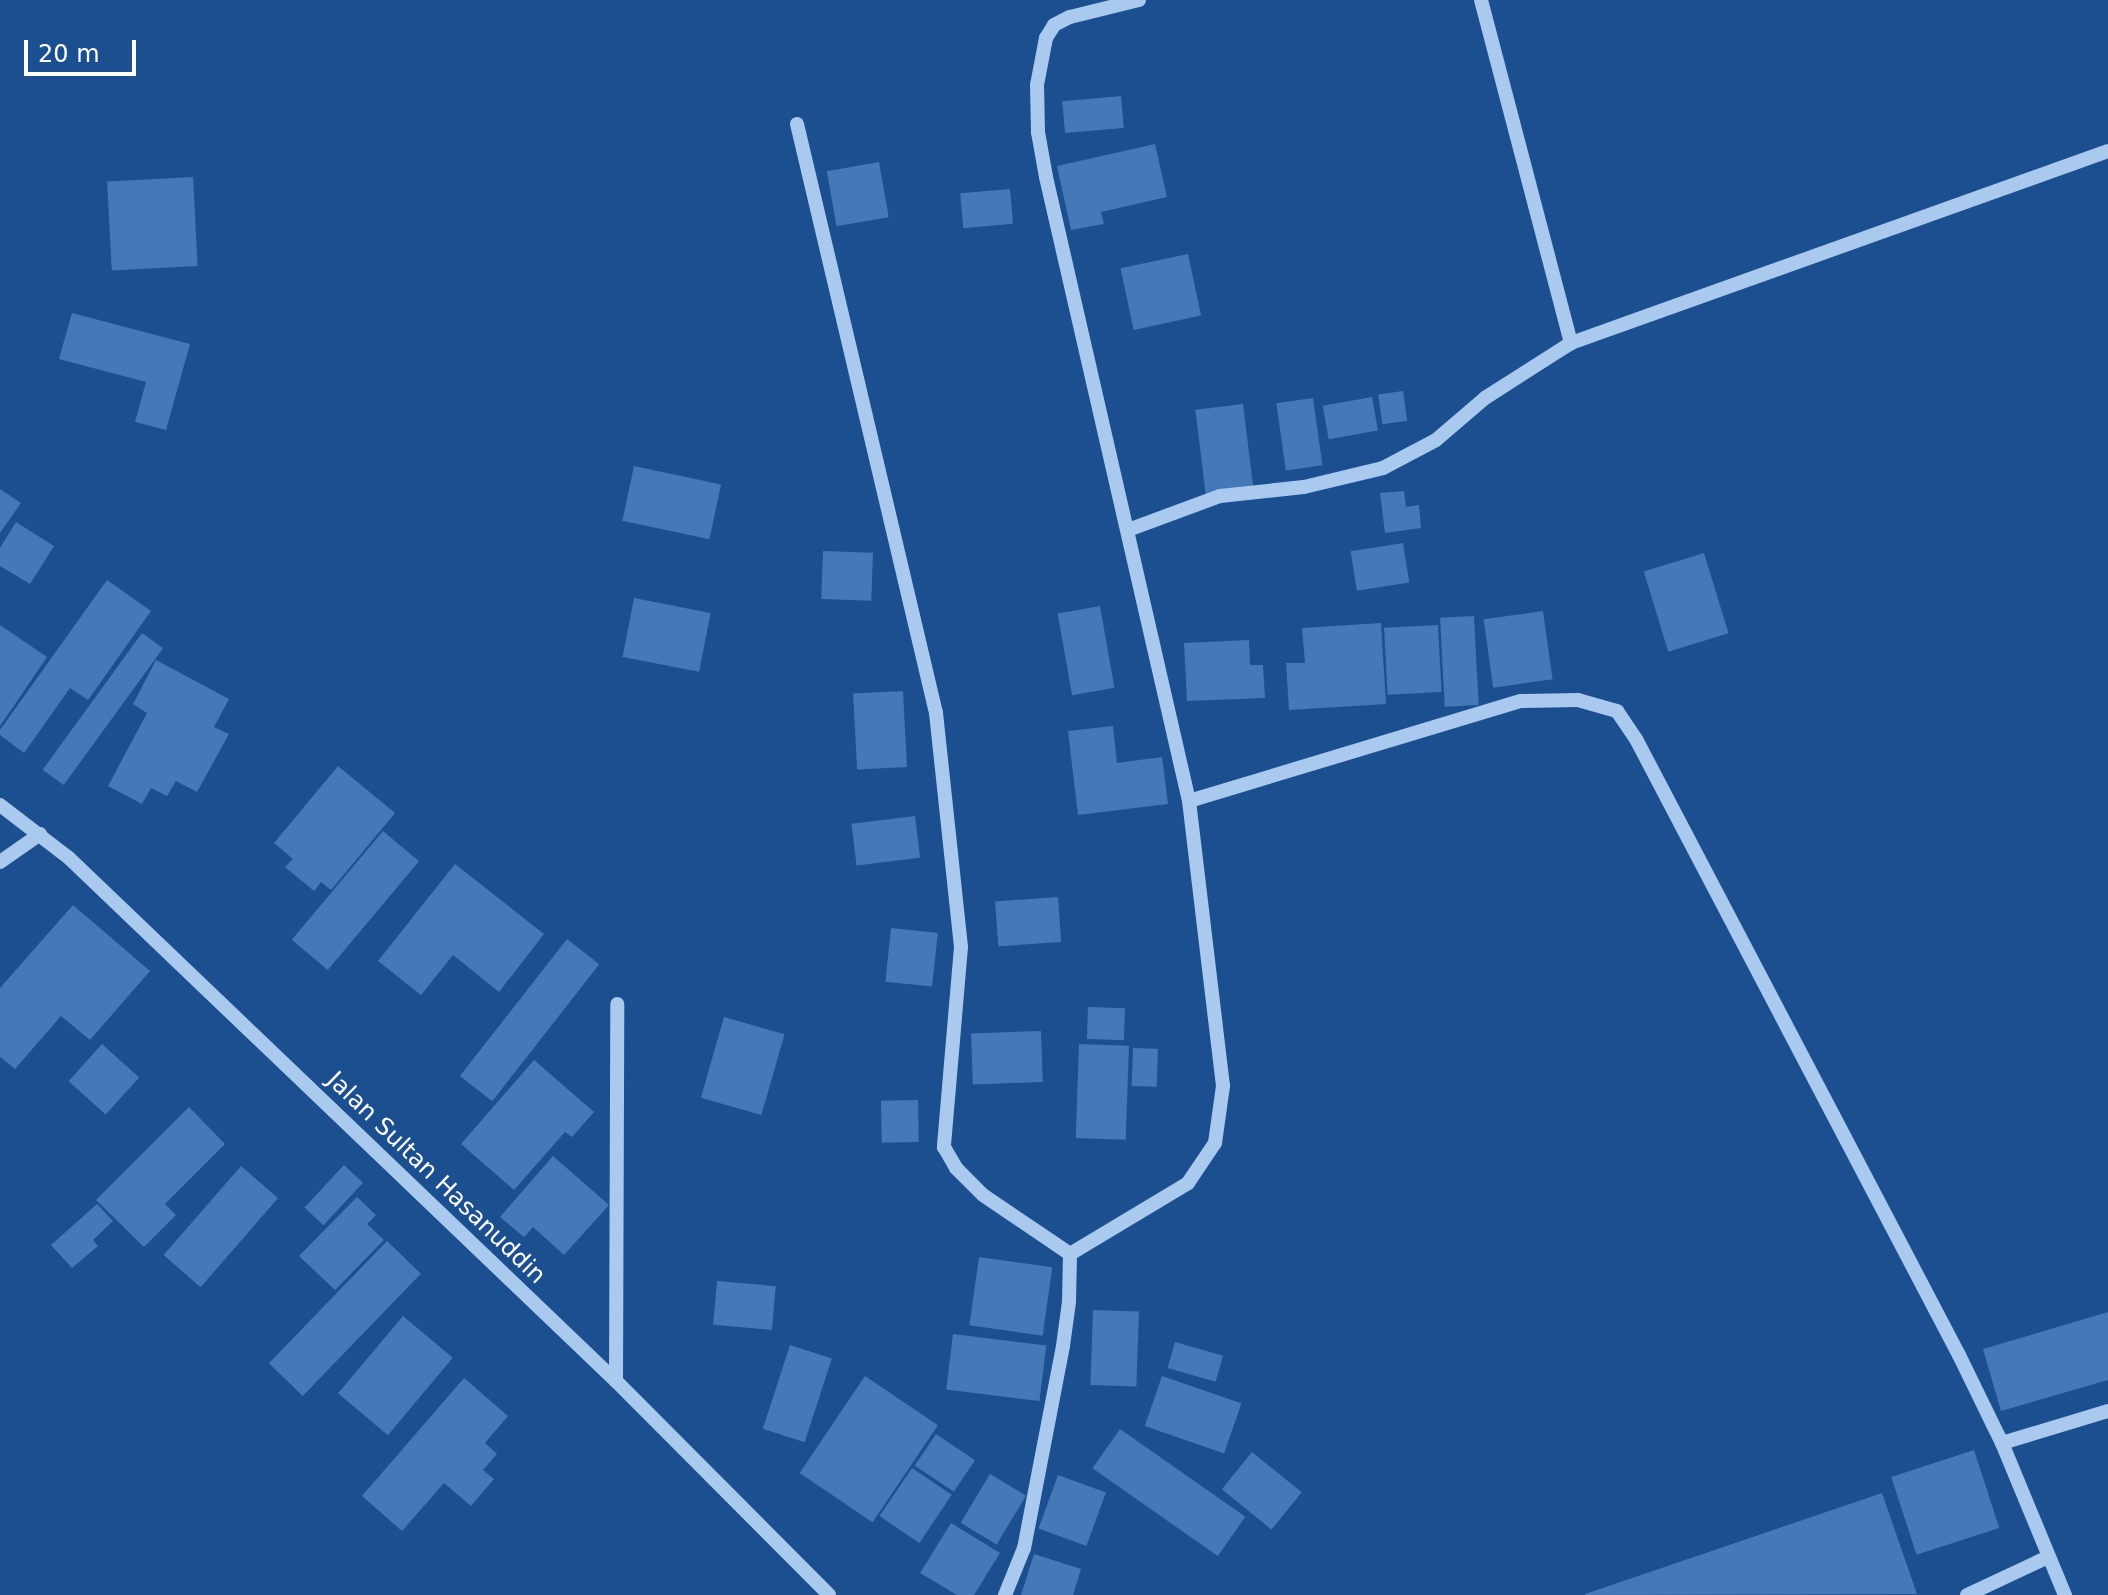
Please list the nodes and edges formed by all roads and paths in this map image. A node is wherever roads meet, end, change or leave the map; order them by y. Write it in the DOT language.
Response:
graph roads {
  1 [pos="1139,0"];
  2 [pos="1481,0"];
  3 [pos="797,124"];
  4 [pos="2108,151"];
  5 [pos="1571,343"];
  6 [pos="1128,530"];
  7 [pos="1189,801"];
  8 [pos="0,805"];
  9 [pos="40,834"];
  10 [pos="0,862"];
  11 [pos="617,1004"];
  12 [pos="1070,1254"];
  13 [pos="616,1381"];
  14 [pos="2108,1411"];
  15 [pos="2002,1443"];
  16 [pos="2048,1557"];
  17 [pos="829,1595"];
  18 [pos="1005,1595"];
  19 [pos="1967,1595"];
  20 [pos="2065,1595"];
  1 -- 6 [label="street"];
  2 -- 5 [label="street"];
  3 -- 12 [label="street"];
  4 -- 5 [label="street"];
  5 -- 6 [label="street"];
  6 -- 7 [label="street"];
  7 -- 12 [label="street"];
  7 -- 15 [label="street"];
  8 -- 9 [label="street, Jalan Sultan Hasanuddin"];
  9 -- 10 [label="street"];
  9 -- 13 [label="street, Jalan Sultan Hasanuddin"];
  11 -- 13 [label="street"];
  12 -- 18 [label="street"];
  13 -- 17 [label="street, Jalan Sultan Hasanuddin"];
  14 -- 15 [label="street"];
  15 -- 16 [label="street"];
  16 -- 19 [label="street"];
  16 -- 20 [label="street"];
}
